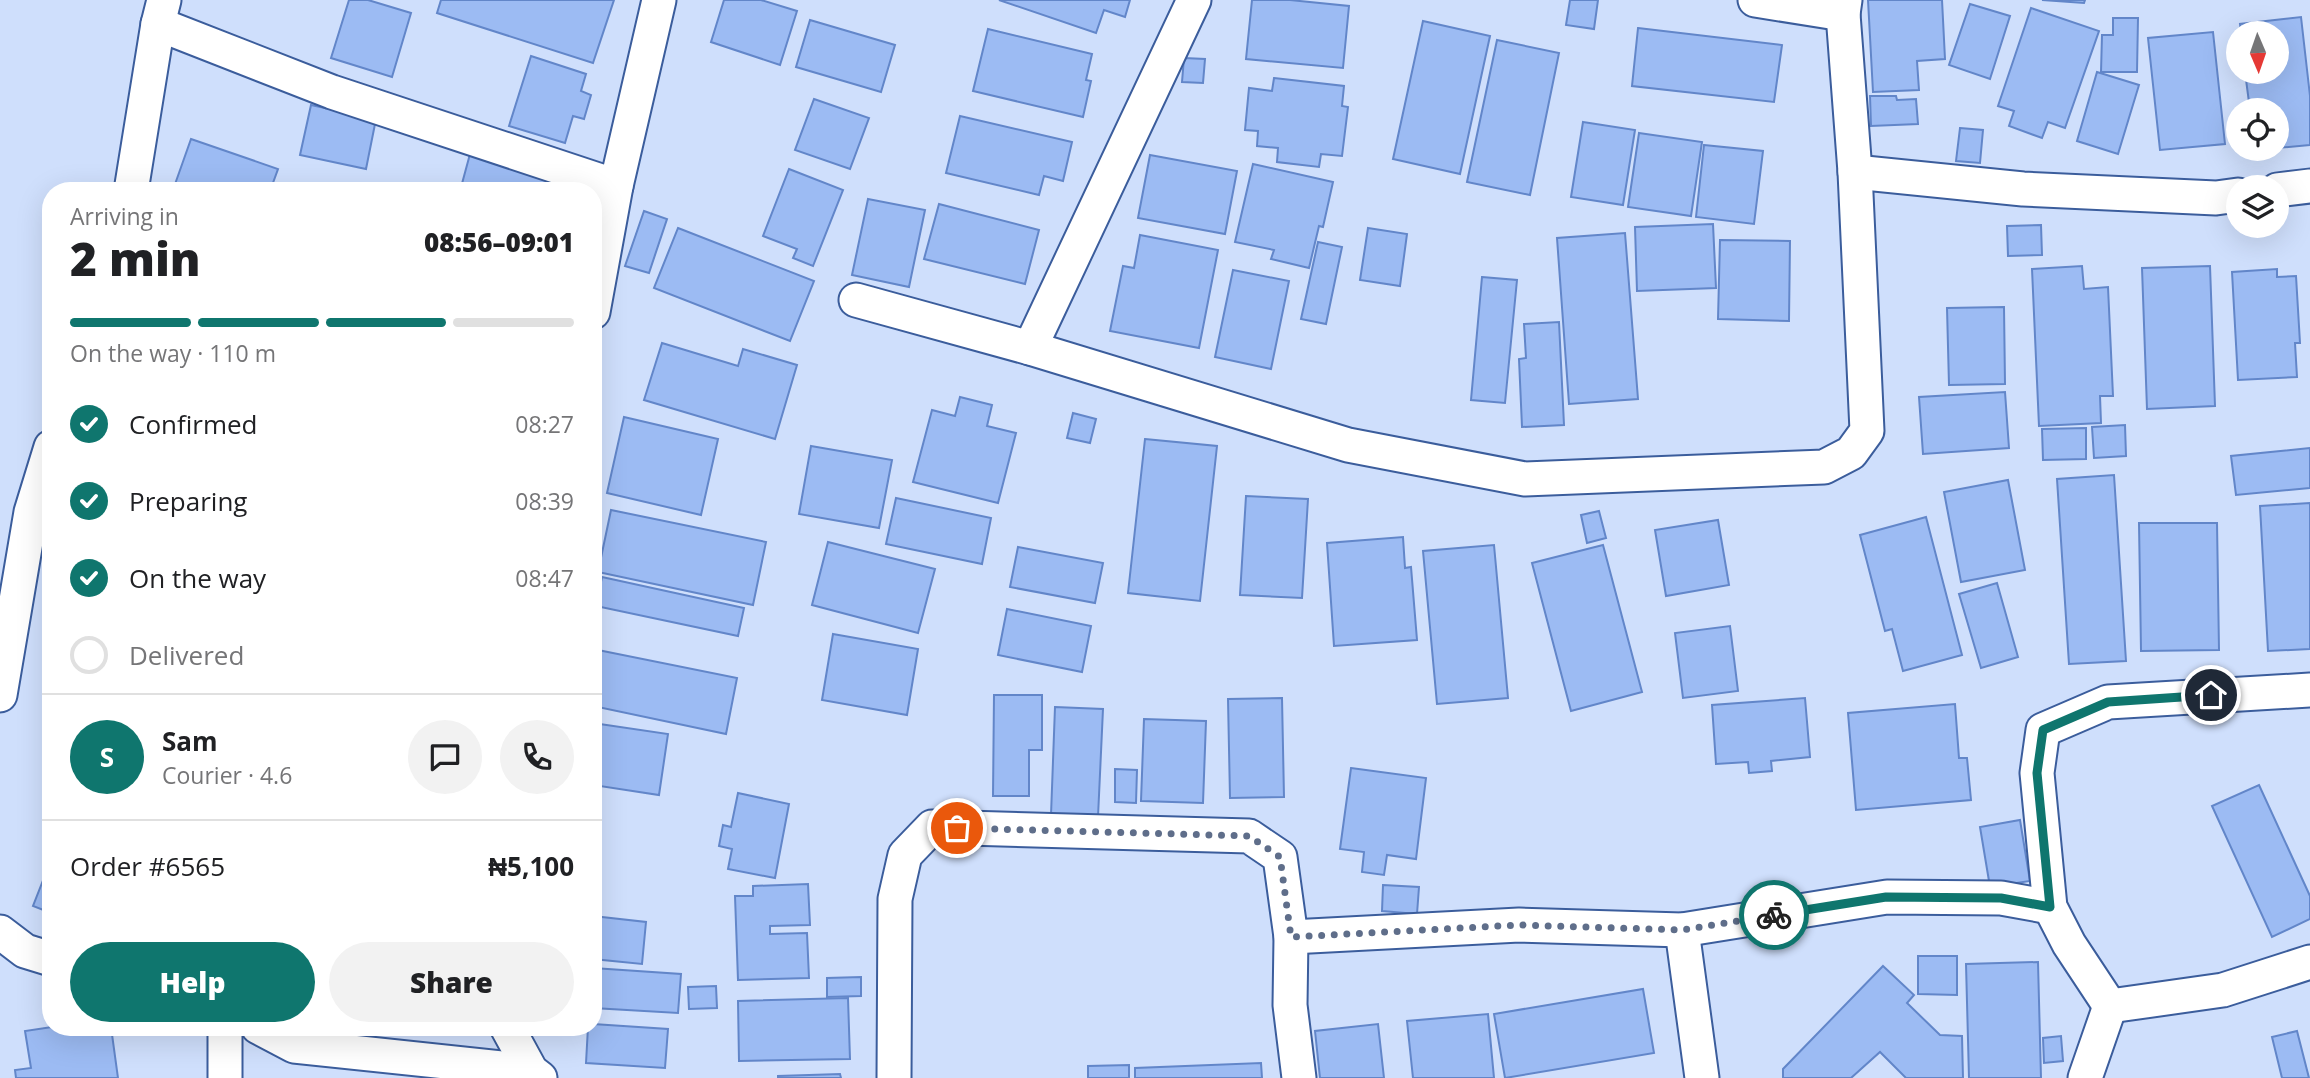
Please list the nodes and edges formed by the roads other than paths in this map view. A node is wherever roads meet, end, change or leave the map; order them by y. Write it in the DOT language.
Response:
graph roads {
  1 [pos="659,0"];
  2 [pos="1194,0"];
  3 [pos="1755,0"];
  4 [pos="1844,7"];
  5 [pos="161,12"];
  6 [pos="1855,172"];
  7 [pos="133,182"];
  8 [pos="616,186"];
  9 [pos="2310,186"];
  10 [pos="2289,189"];
  11 [pos="2226,197"];
  12 [pos="602,263"];
  13 [pos="856,300"];
  14 [pos="1030,348"];
  15 [pos="42,476"];
  16 [pos="2310,690"];
  17 [pos="0,695"];
  18 [pos="2050,907"];
  19 [pos="1682,930"];
  20 [pos="0,932"];
  21 [pos="1291,937"];
  22 [pos="42,955"];
  23 [pos="2310,962"];
  24 [pos="2110,1006"];
  25 [pos="225,1036"];
  26 [pos="276,1036"];
  27 [pos="513,1036"];
  28 [pos="536,1074"];
  29 [pos="225,1078"];
  30 [pos="894,1078"];
  31 [pos="1299,1078"];
  32 [pos="1702,1078"];
  33 [pos="2085,1078"];
  1 -- 8 [label="street"];
  2 -- 14 [label="street"];
  3 -- 4 [label="street"];
  4 -- 6 [label="street"];
  5 -- 7 [label="street"];
  5 -- 8 [label="street"];
  6 -- 11 [label="street"];
  6 -- 14 [label="street"];
  8 -- 12 [label="street"];
  9 -- 10 [label="street"];
  13 -- 14 [label="street"];
  15 -- 17 [label="street"];
  16 -- 18 [label="street"];
  18 -- 19 [label="street"];
  18 -- 24 [label="street"];
  19 -- 21 [label="street"];
  19 -- 32 [label="street"];
  20 -- 22 [label="street"];
  21 -- 30 [label="street"];
  21 -- 31 [label="street"];
  23 -- 24 [label="street"];
  24 -- 33 [label="street"];
  25 -- 29 [label="street"];
  26 -- 28 [label="street"];
  27 -- 28 [label="street"];
}
